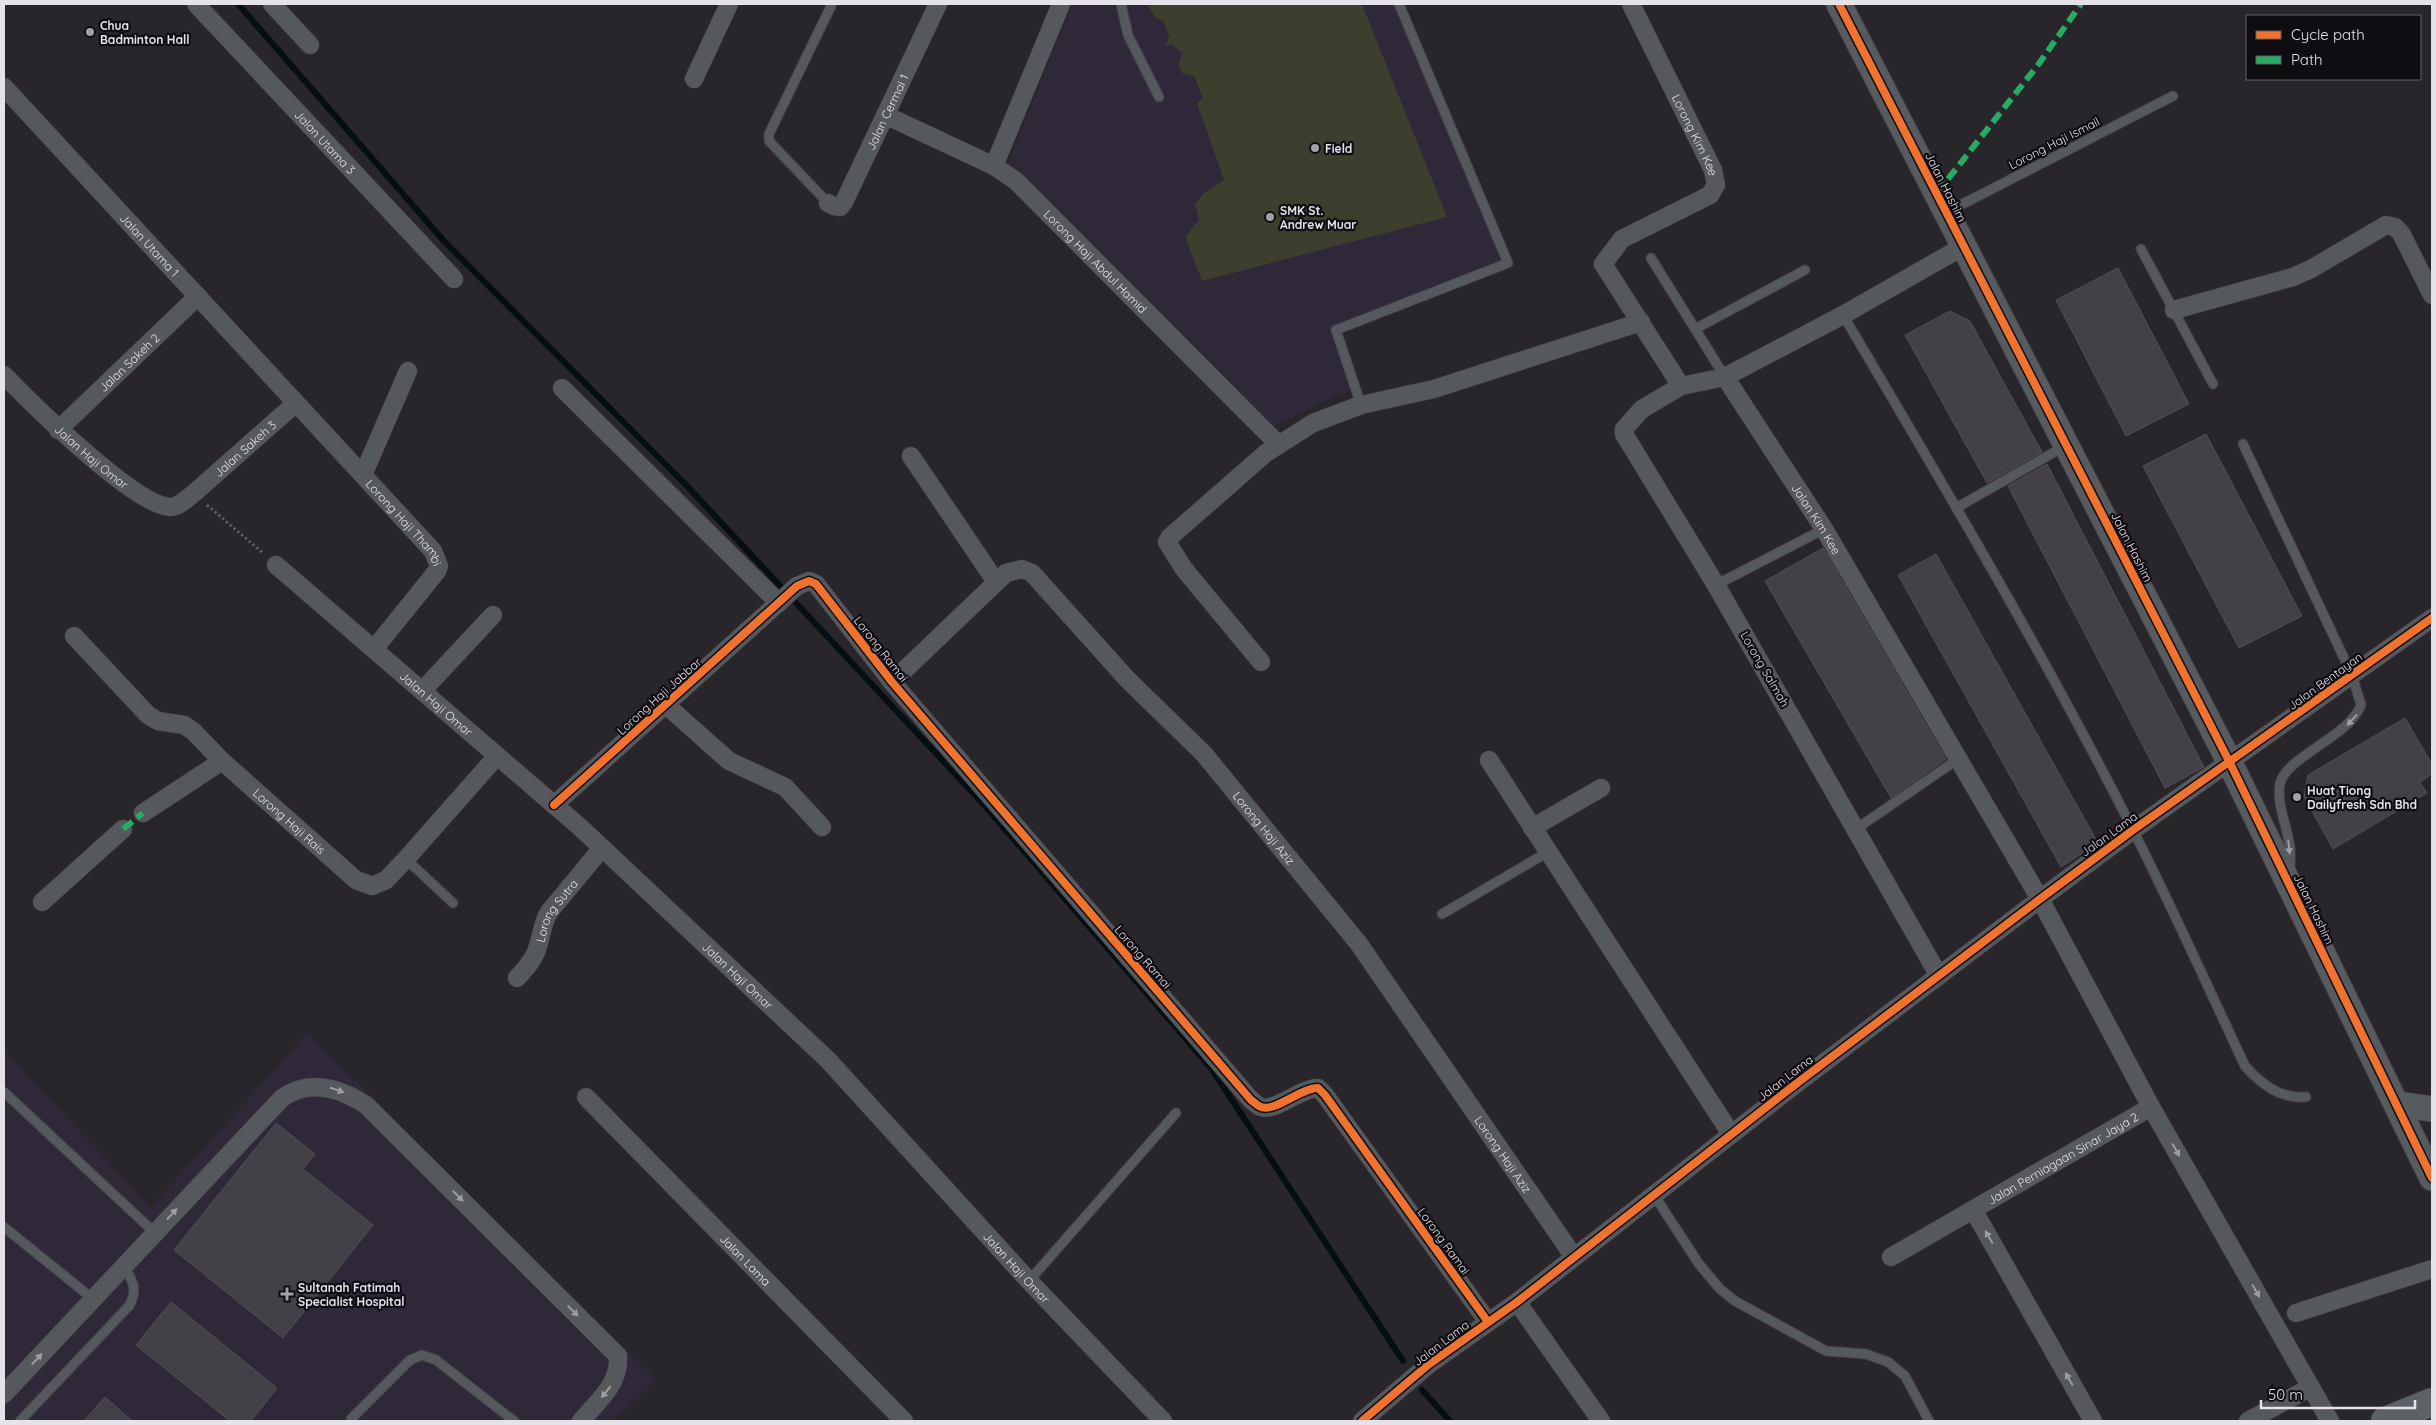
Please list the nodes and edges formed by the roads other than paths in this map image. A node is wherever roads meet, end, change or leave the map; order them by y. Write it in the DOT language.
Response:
graph roads {
  1 [pos="196,4"];
  2 [pos="272,4"];
  3 [pos="729,4"];
  4 [pos="832,4"];
  5 [pos="1061,4"];
  6 [pos="1121,4"];
  7 [pos="1399,4"];
  8 [pos="1631,4"];
  9 [pos="1839,4"];
  10 [pos="933,5"];
  11 [pos="310,45"];
  12 [pos="694,79"];
  13 [pos="4,87"];
  14 [pos="2173,96"];
  15 [pos="1159,97"];
  16 [pos="885,115"];
  17 [pos="994,166"];
  18 [pos="828,203"];
  19 [pos="1947,212"];
  20 [pos="1964,246"];
  21 [pos="2141,250"];
  22 [pos="1651,258"];
  23 [pos="1805,270"];
  24 [pos="454,279"];
  25 [pos="2432,294"];
  26 [pos="198,296"];
  27 [pos="2174,310"];
  28 [pos="1844,315"];
  29 [pos="1641,322"];
  30 [pos="1695,329"];
  31 [pos="408,371"];
  32 [pos="4,375"];
  33 [pos="1724,377"];
  34 [pos="2213,384"];
  35 [pos="1681,386"];
  36 [pos="562,388"];
  37 [pos="296,402"];
  38 [pos="1361,405"];
  39 [pos="58,430"];
  40 [pos="2243,444"];
  41 [pos="1279,445"];
  42 [pos="2067,445"];
  43 [pos="910,456"];
  44 [pos="363,475"];
  45 [pos="193,494"];
  46 [pos="1956,508"];
  47 [pos="1824,528"];
  48 [pos="276,565"];
  49 [pos="996,582"];
  50 [pos="1716,585"];
  51 [pos="788,595"];
  52 [pos="493,615"];
  53 [pos="2432,618"];
  54 [pos="74,636"];
  55 [pos="374,649"];
  56 [pos="1261,662"];
  57 [pos="2352,675"];
  58 [pos="892,682"];
  59 [pos="422,691"];
  60 [pos="666,705"];
  61 [pos="498,756"];
  62 [pos="1958,759"];
  63 [pos="1489,760"];
  64 [pos="222,761"];
  65 [pos="2230,763"];
  66 [pos="1601,788"];
  67 [pos="554,805"];
  68 [pos="143,813"];
  69 [pos="822,827"];
  70 [pos="1532,828"];
  71 [pos="122,829"];
  72 [pos="1856,830"];
  73 [pos="2133,830"];
  74 [pos="602,848"];
  75 [pos="1548,852"];
  76 [pos="406,859"];
  77 [pos="2290,885"];
  78 [pos="2040,899"];
  79 [pos="42,902"];
  80 [pos="453,903"];
  81 [pos="1442,914"];
  82 [pos="1939,976"];
  83 [pos="517,978"];
  84 [pos="4,1092"];
  85 [pos="586,1097"];
  86 [pos="2306,1097"];
  87 [pos="2396,1104"];
  88 [pos="2151,1107"];
  89 [pos="2432,1109"];
  90 [pos="1176,1113"];
  91 [pos="1732,1134"];
  92 [pos="2432,1178"];
  93 [pos="1654,1195"];
  94 [pos="1974,1212"];
  95 [pos="4,1227"];
  96 [pos="155,1233"];
  97 [pos="1574,1257"];
  98 [pos="1891,1258"];
  99 [pos="124,1266"];
  100 [pos="2432,1269"];
  101 [pos="1028,1281"];
  102 [pos="93,1299"];
  103 [pos="1517,1302"];
  104 [pos="2296,1313"];
  105 [pos="1488,1322"];
  106 [pos="2311,1387"];
  107 [pos="4,1394"];
  108 [pos="2432,1402"];
  109 [pos="352,1419"];
  110 [pos="20,1421"];
  111 [pos="514,1421"];
  112 [pos="581,1421"];
  113 [pos="904,1421"];
  114 [pos="1163,1421"];
  115 [pos="1362,1421"];
  116 [pos="1601,1421"];
  117 [pos="1930,1421"];
  118 [pos="2093,1421"];
  119 [pos="2248,1421"];
  120 [pos="2330,1421"];
  121 [pos="2385,1421"];
  1 -- 24 [label="street, Jalan Utama 3"];
  2 -- 11 [label="street"];
  3 -- 12 [label="street"];
  4 -- 18 [label="lane"];
  5 -- 17 [label="street"];
  6 -- 15 [label="lane"];
  7 -- 38 [label="lane"];
  8 -- 29 [label="street, Lorong Kim Kee"];
  9 -- 19 [label="street, Jalan Hashim"];
  10 -- 16 [label="street, Jalan Cermai 1"];
  13 -- 26 [label="street, Jalan Utama 1"];
  14 -- 19 [label="lane, Lorong Haji Ismail"];
  16 -- 17 [label="street, Lorong Haji Abdul Hamid"];
  16 -- 18 [label="street, Jalan Cermai 1"];
  17 -- 41 [label="street, Lorong Haji Abdul Hamid"];
  19 -- 20 [label="street, Jalan Hashim"];
  20 -- 28 [label="street"];
  20 -- 42 [label="street, Jalan Hashim"];
  21 -- 27 [label="lane"];
  22 -- 30 [label="lane"];
  23 -- 30 [label="lane"];
  25 -- 27 [label="street"];
  26 -- 37 [label="street, Jalan Utama 1"];
  26 -- 39 [label="street, Jalan Sakeh 2"];
  27 -- 34 [label="lane"];
  28 -- 33 [label="street"];
  28 -- 46 [label="lane"];
  29 -- 35 [label="street"];
  29 -- 38 [label="street"];
  30 -- 33 [label="lane"];
  31 -- 44 [label="street"];
  32 -- 39 [label="street, Jalan Haji Omar"];
  33 -- 35 [label="street, Lorong Salmah"];
  33 -- 47 [label="street, Jalan Kim Kee"];
  35 -- 50 [label="street, Lorong Salmah"];
  36 -- 51 [label="street"];
  37 -- 44 [label="street, Lorong Haji Thambi"];
  37 -- 45 [label="street, Jalan Sakeh 3"];
  38 -- 41 [label="street"];
  39 -- 45 [label="street, Jalan Haji Omar"];
  40 -- 57 [label="lane"];
  41 -- 56 [label="street"];
  42 -- 46 [label="lane"];
  42 -- 65 [label="street, Jalan Hashim"];
  43 -- 49 [label="street"];
  44 -- 55 [label="street, Lorong Haji Thambi"];
  46 -- 73 [label="lane"];
  47 -- 50 [label="lane"];
  47 -- 62 [label="street, Jalan Kim Kee"];
  48 -- 55 [label="street, Jalan Haji Omar"];
  49 -- 58 [label="street, Lorong Haji Aziz"];
  49 -- 97 [label="street, Lorong Haji Aziz"];
  50 -- 72 [label="street, Lorong Salmah"];
  51 -- 58 [label="street, Lorong Ramai"];
  51 -- 60 [label="street, Lorong Haji Jabbar"];
  52 -- 59 [label="street"];
  53 -- 57 [label="street, Jalan Bentayan"];
  54 -- 64 [label="street, Lorong Haji Rais"];
  55 -- 59 [label="street, Jalan Haji Omar"];
  57 -- 65 [label="street, Jalan Bentayan"];
  57 -- 77 [label="lane, one-way"];
  58 -- 105 [label="street, Lorong Ramai"];
  59 -- 61 [label="street, Jalan Haji Omar"];
  60 -- 67 [label="street, Lorong Haji Jabbar"];
  60 -- 69 [label="street"];
  61 -- 67 [label="street, Jalan Haji Omar"];
  61 -- 76 [label="street, Lorong Haji Rais"];
  62 -- 72 [label="lane"];
  62 -- 78 [label="street, Jalan Kim Kee"];
  63 -- 70 [label="street"];
  64 -- 68 [label="street"];
  64 -- 76 [label="street, Lorong Haji Rais"];
  65 -- 73 [label="street, Jalan Lama"];
  65 -- 77 [label="street, Jalan Hashim"];
  66 -- 70 [label="street"];
  67 -- 74 [label="street, Jalan Haji Omar"];
  70 -- 75 [label="street"];
  71 -- 79 [label="street"];
  72 -- 82 [label="street, Lorong Salmah"];
  73 -- 78 [label="street, Jalan Lama"];
  73 -- 86 [label="lane"];
  74 -- 83 [label="street, Lorong Sutra"];
  74 -- 101 [label="street, Jalan Haji Omar"];
  75 -- 81 [label="lane"];
  75 -- 91 [label="street"];
  76 -- 80 [label="lane"];
  77 -- 87 [label="street, Jalan Hashim"];
  78 -- 82 [label="street, Jalan Lama"];
  78 -- 88 [label="street, Jalan Kim Kee"];
  82 -- 91 [label="street, Jalan Lama"];
  84 -- 96 [label="lane"];
  85 -- 113 [label="street, Jalan Lama"];
  87 -- 89 [label="street"];
  87 -- 92 [label="street, Jalan Hashim"];
  88 -- 94 [label="street, Jalan Perniagaan Sinar Jaya 2"];
  88 -- 106 [label="street, Jalan Kim Kee, one-way"];
  90 -- 101 [label="lane"];
  91 -- 93 [label="street, Jalan Lama"];
  93 -- 97 [label="street, Jalan Lama"];
  93 -- 117 [label="lane"];
  94 -- 98 [label="street, Jalan Perniagaan Sinar Jaya 2"];
  118 -- 94 [label="street, one-way"];
  95 -- 102 [label="lane"];
  96 -- 99 [label="street"];
  96 -- 112 [label="street, one-way"];
  97 -- 103 [label="street, Jalan Lama"];
  99 -- 102 [label="street"];
  99 -- 110 [label="lane"];
  100 -- 104 [label="street"];
  101 -- 114 [label="street, Jalan Haji Omar"];
  107 -- 102 [label="street, one-way"];
  103 -- 105 [label="street, Jalan Lama"];
  103 -- 116 [label="street"];
  105 -- 115 [label="street, Jalan Lama"];
  106 -- 119 [label="street"];
  106 -- 120 [label="street, Jalan Kim Kee"];
  108 -- 121 [label="main road"];
  109 -- 111 [label="lane"];
}
